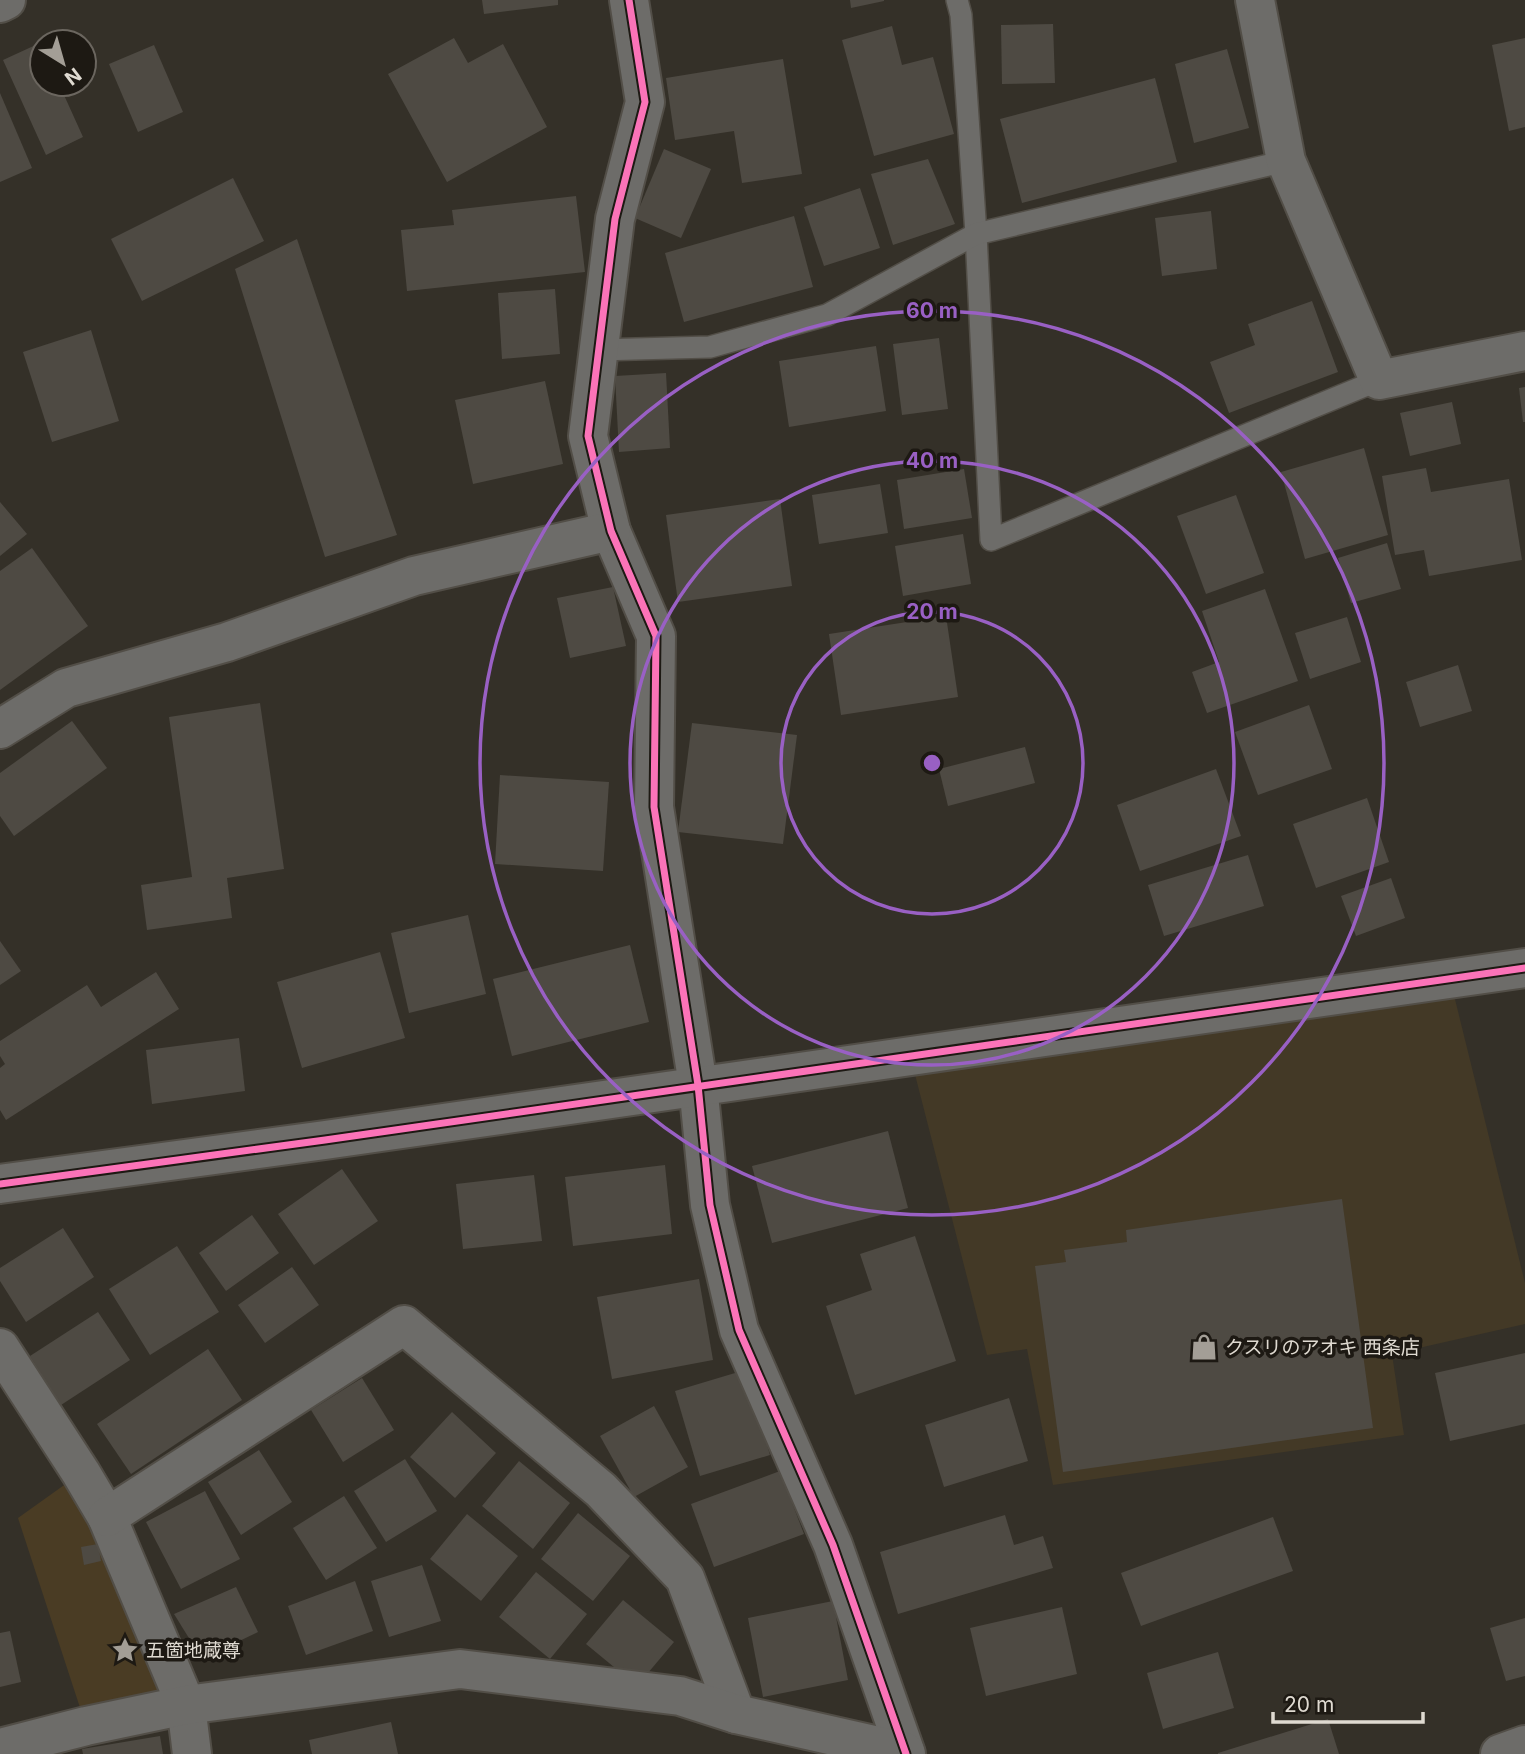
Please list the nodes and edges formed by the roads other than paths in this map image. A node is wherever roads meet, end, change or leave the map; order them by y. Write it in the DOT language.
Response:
graph roads {
  1 [pos="6,0"];
  2 [pos="629,0"];
  3 [pos="957,0"];
  4 [pos="1255,0"];
  5 [pos="0,3"];
  6 [pos="1286,161"];
  7 [pos="976,234"];
  8 [pos="598,350"];
  9 [pos="1525,351"];
  10 [pos="1379,380"];
  11 [pos="611,531"];
  12 [pos="0,729"];
  13 [pos="1525,968"];
  14 [pos="698,1086"];
  15 [pos="0,1184"];
  16 [pos="0,1348"];
  17 [pos="107,1517"];
  18 [pos="186,1705"];
  19 [pos="736,1714"];
  20 [pos="1525,1745"];
  21 [pos="0,1748"];
  22 [pos="906,1753"];
  23 [pos="191,1754"];
  24 [pos="1500,1754"];
  1 -- 5 [label="street"];
  2 -- 8 [label="street"];
  3 -- 7 [label="lane"];
  4 -- 6 [label="street"];
  6 -- 7 [label="lane"];
  6 -- 10 [label="street"];
  7 -- 8 [label="lane"];
  7 -- 10 [label="lane"];
  8 -- 11 [label="street"];
  9 -- 10 [label="street"];
  11 -- 12 [label="street"];
  11 -- 14 [label="street"];
  13 -- 14 [label="street"];
  14 -- 15 [label="street"];
  14 -- 22 [label="street"];
  16 -- 17 [label="street"];
  17 -- 18 [label="street"];
  17 -- 19 [label="street"];
  18 -- 19 [label="street"];
  18 -- 21 [label="street"];
  18 -- 23 [label="street"];
  19 -- 22 [label="street"];
  20 -- 24 [label="street"];
}
